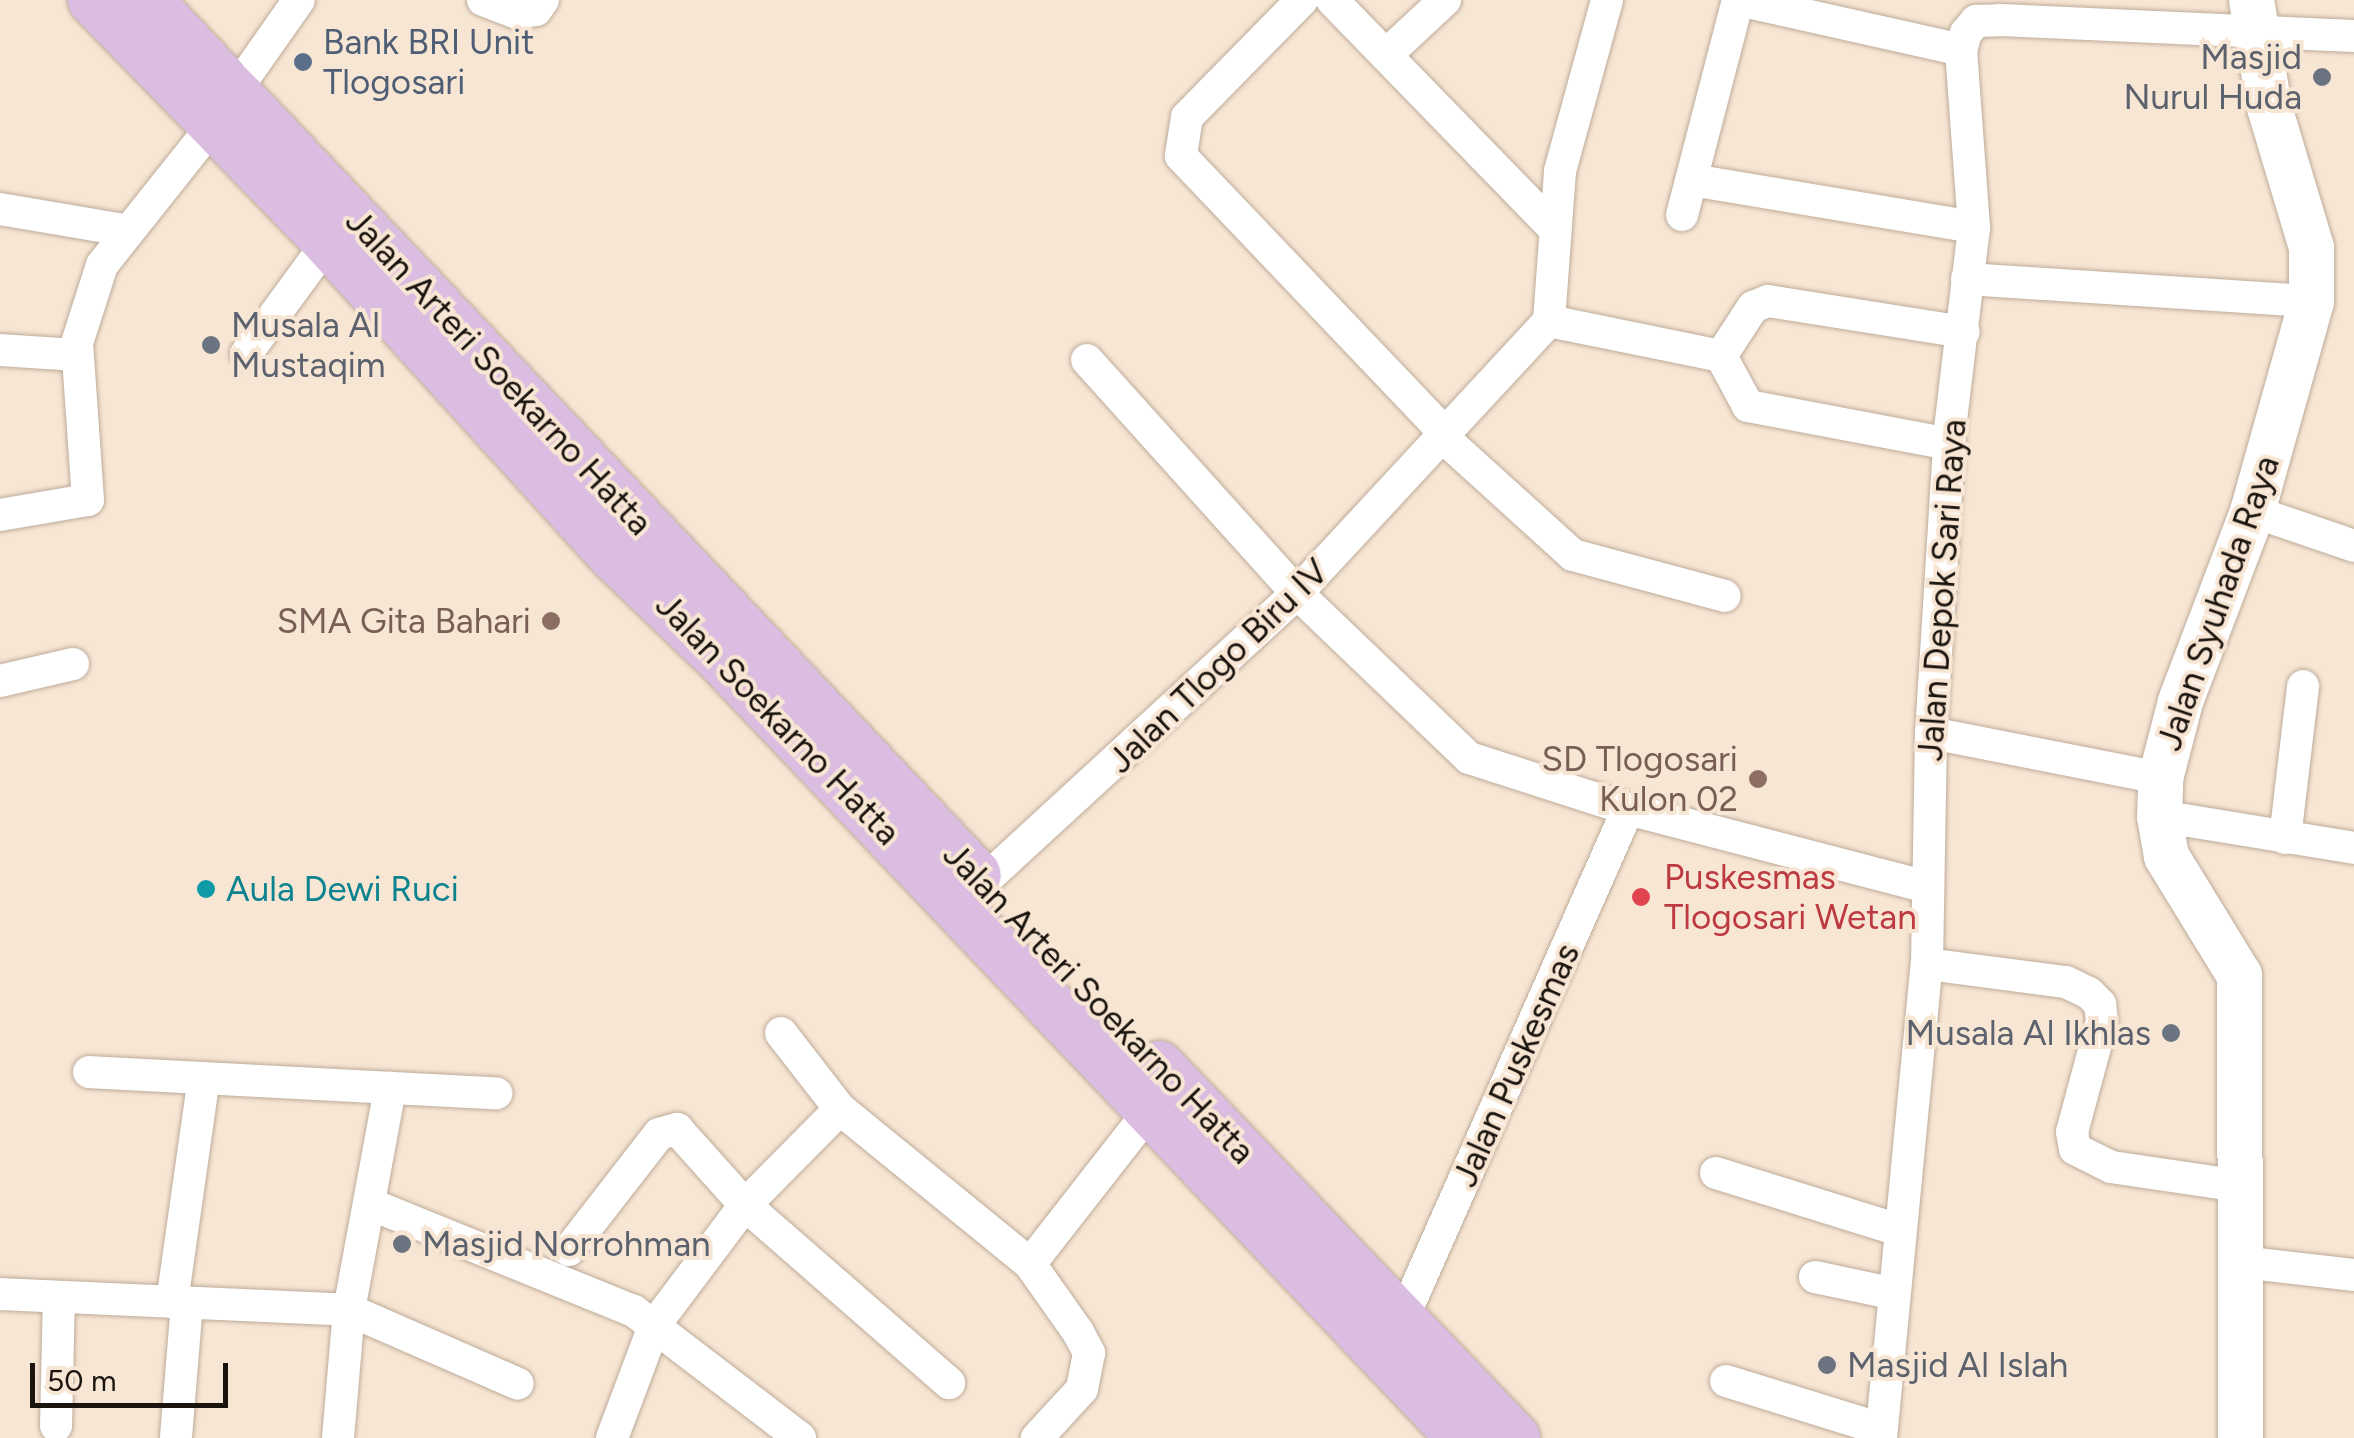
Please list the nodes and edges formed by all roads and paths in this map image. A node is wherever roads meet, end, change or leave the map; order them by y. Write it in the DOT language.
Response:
graph roads {
  1 [pos="92,0"];
  2 [pos="148,0"];
  3 [pos="299,0"];
  4 [pos="483,0"];
  5 [pos="543,0"];
  6 [pos="1302,0"];
  7 [pos="1332,0"];
  8 [pos="1445,0"];
  9 [pos="1607,0"];
  10 [pos="1738,0"];
  11 [pos="2034,11"];
  12 [pos="1839,13"];
  13 [pos="2251,14"];
  14 [pos="2354,36"];
  15 [pos="1961,50"];
  16 [pos="1386,55"];
  17 [pos="224,108"];
  18 [pos="1692,180"];
  19 [pos="0,209"];
  20 [pos="1682,215"];
  21 [pos="1974,227"];
  22 [pos="1554,228"];
  23 [pos="124,230"];
  24 [pos="328,242"];
  25 [pos="1967,279"];
  26 [pos="2312,302"];
  27 [pos="1550,321"];
  28 [pos="1964,332"];
  29 [pos="0,350"];
  30 [pos="246,354"];
  31 [pos="78,356"];
  32 [pos="1721,356"];
  33 [pos="1087,360"];
  34 [pos="501,405"];
  35 [pos="1447,439"];
  36 [pos="1949,444"];
  37 [pos="2252,512"];
  38 [pos="0,516"];
  39 [pos="2354,546"];
  40 [pos="1297,594"];
  41 [pos="1724,596"];
  42 [pos="73,664"];
  43 [pos="0,681"];
  44 [pos="2303,686"];
  45 [pos="1931,733"];
  46 [pos="2160,797"];
  47 [pos="1628,809"];
  48 [pos="2285,838"];
  49 [pos="2354,848"];
  50 [pos="983,882"];
  51 [pos="1928,887"];
  52 [pos="1927,964"];
  53 [pos="781,1034"];
  54 [pos="89,1072"];
  55 [pos="204,1078"];
  56 [pos="390,1088"];
  57 [pos="496,1093"];
  58 [pos="1164,1096"];
  59 [pos="840,1109"];
  60 [pos="1716,1173"];
  61 [pos="2239,1186"];
  62 [pos="370,1204"];
  63 [pos="745,1205"];
  64 [pos="1896,1229"];
  65 [pos="569,1250"];
  66 [pos="2241,1262"];
  67 [pos="1030,1264"];
  68 [pos="2354,1275"];
  69 [pos="1815,1277"];
  70 [pos="1890,1292"];
  71 [pos="0,1294"];
  72 [pos="60,1297"];
  73 [pos="179,1302"];
  74 [pos="348,1310"];
  75 [pos="1402,1320"];
  76 [pos="654,1326"];
  77 [pos="1726,1381"];
  78 [pos="949,1383"];
  79 [pos="518,1384"];
  80 [pos="56,1426"];
  81 [pos="1881,1434"];
  82 [pos="1049,1435"];
  83 [pos="176,1437"];
  84 [pos="338,1438"];
  85 [pos="612,1438"];
  86 [pos="800,1438"];
  87 [pos="1462,1438"];
  88 [pos="1515,1438"];
  89 [pos="2240,1438"];
  1 -- 17 [label="main road, Jalan Soekarno Hatta"];
  2 -- 17 [label="main road, Jalan Arteri Soekarno Hatta"];
  3 -- 17 [label="street"];
  4 -- 5 [label="street"];
  6 -- 35 [label="street"];
  7 -- 16 [label="street"];
  8 -- 16 [label="street"];
  9 -- 22 [label="street"];
  10 -- 12 [label="street"];
  10 -- 18 [label="street"];
  11 -- 13 [label="street"];
  11 -- 15 [label="street"];
  12 -- 15 [label="street"];
  13 -- 14 [label="street"];
  13 -- 26 [label="street, Jalan Syuhada Raya"];
  15 -- 21 [label="street, Jalan Depok Sari Raya"];
  16 -- 22 [label="street"];
  17 -- 23 [label="street"];
  17 -- 24 [label="main road, Jalan Soekarno Hatta"];
  17 -- 34 [label="main road, Jalan Arteri Soekarno Hatta"];
  18 -- 20 [label="street"];
  18 -- 21 [label="street"];
  19 -- 23 [label="street"];
  21 -- 25 [label="street, Jalan Depok Sari Raya"];
  22 -- 27 [label="street"];
  23 -- 31 [label="street"];
  24 -- 30 [label="street"];
  24 -- 34 [label="main road, Jalan Soekarno Hatta"];
  25 -- 26 [label="street"];
  25 -- 28 [label="street, Jalan Depok Sari Raya"];
  26 -- 37 [label="street, Jalan Syuhada Raya"];
  27 -- 32 [label="street"];
  27 -- 35 [label="street, Jalan Tlogo Biru IV"];
  28 -- 32 [label="street"];
  28 -- 36 [label="street, Jalan Depok Sari Raya"];
  29 -- 31 [label="street"];
  31 -- 38 [label="street"];
  32 -- 36 [label="street"];
  33 -- 40 [label="street"];
  34 -- 50 [label="main road, Jalan Arteri Soekarno Hatta"];
  34 -- 58 [label="main road, Jalan Soekarno Hatta"];
  35 -- 40 [label="street, Jalan Tlogo Biru IV"];
  35 -- 41 [label="street"];
  36 -- 45 [label="street, Jalan Depok Sari Raya"];
  37 -- 39 [label="street"];
  37 -- 46 [label="street, Jalan Syuhada Raya"];
  40 -- 47 [label="street"];
  40 -- 50 [label="street, Jalan Tlogo Biru IV"];
  42 -- 43 [label="street"];
  44 -- 48 [label="street"];
  45 -- 46 [label="street"];
  45 -- 51 [label="street, Jalan Depok Sari Raya"];
  46 -- 48 [label="street"];
  46 -- 61 [label="street, Jalan Syuhada Raya"];
  47 -- 51 [label="street"];
  47 -- 75 [label="street, Jalan Puskesmas"];
  48 -- 49 [label="street"];
  50 -- 58 [label="main road, Jalan Arteri Soekarno Hatta"];
  51 -- 52 [label="street, Jalan Depok Sari Raya"];
  52 -- 61 [label="street"];
  52 -- 64 [label="street, Jalan Depok Sari Raya"];
  53 -- 59 [label="street"];
  54 -- 55 [label="street"];
  55 -- 56 [label="street"];
  55 -- 73 [label="street"];
  56 -- 57 [label="street"];
  56 -- 62 [label="street"];
  58 -- 67 [label="street"];
  58 -- 75 [label="main road, Jalan Arteri Soekarno Hatta"];
  58 -- 87 [label="main road, Jalan Soekarno Hatta"];
  59 -- 63 [label="street"];
  59 -- 67 [label="street"];
  60 -- 64 [label="street"];
  61 -- 66 [label="street, Jalan Syuhada Raya"];
  62 -- 74 [label="street"];
  62 -- 76 [label="street"];
  63 -- 65 [label="street"];
  63 -- 76 [label="street"];
  63 -- 78 [label="street"];
  64 -- 70 [label="street, Jalan Depok Sari Raya"];
  66 -- 68 [label="street"];
  66 -- 89 [label="street, Jalan Syuhada Raya"];
  67 -- 82 [label="street"];
  69 -- 70 [label="street"];
  70 -- 81 [label="street, Jalan Depok Sari Raya"];
  71 -- 72 [label="street"];
  72 -- 73 [label="street"];
  72 -- 80 [label="street"];
  73 -- 74 [label="street"];
  73 -- 83 [label="street"];
  74 -- 79 [label="street"];
  74 -- 84 [label="street"];
  75 -- 88 [label="main road, Jalan Arteri Soekarno Hatta"];
  76 -- 85 [label="street"];
  76 -- 86 [label="street"];
  77 -- 81 [label="street"];
}
